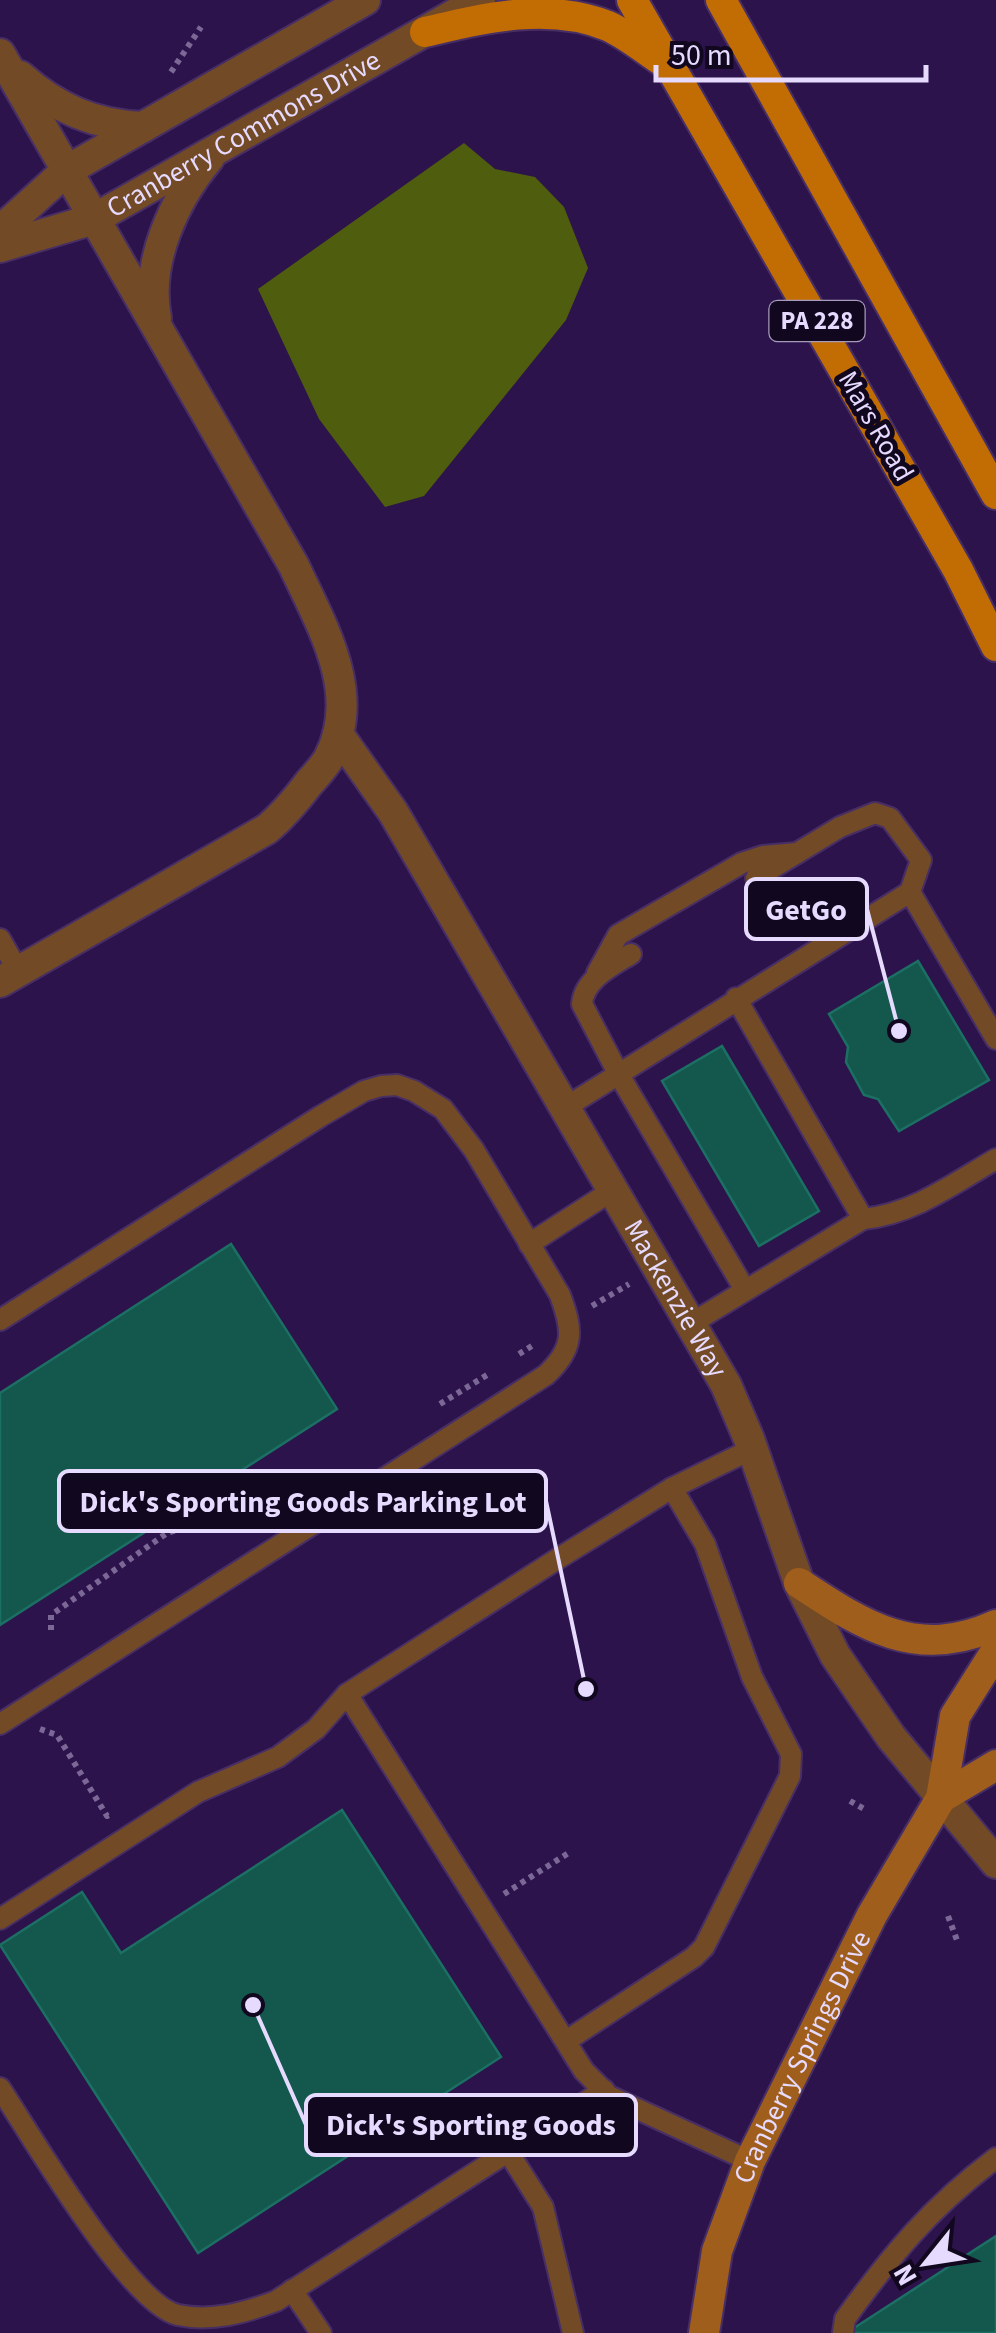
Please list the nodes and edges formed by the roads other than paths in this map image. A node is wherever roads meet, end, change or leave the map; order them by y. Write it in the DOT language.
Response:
graph roads {
  1 [pos="366,0"];
  2 [pos="480,0"];
  3 [pos="632,0"];
  4 [pos="721,0"];
  5 [pos="424,32"];
  6 [pos="2,58"];
  7 [pos="673,68"];
  8 [pos="144,126"];
  9 [pos="214,152"];
  10 [pos="66,171"];
  11 [pos="94,219"];
  12 [pos="0,231"];
  13 [pos="0,247"];
  14 [pos="158,330"];
  15 [pos="996,494"];
  16 [pos="996,646"];
  17 [pos="338,734"];
  18 [pos="797,853"];
  19 [pos="756,878"];
  20 [pos="910,892"];
  21 [pos="0,938"];
  22 [pos="631,954"];
  23 [pos="9,976"];
  24 [pos="592,982"];
  25 [pos="736,998"];
  26 [pos="996,1038"];
  27 [pos="618,1074"];
  28 [pos="566,1106"];
  29 [pos="996,1159"];
  30 [pos="613,1190"];
  31 [pos="863,1219"];
  32 [pos="529,1244"];
  33 [pos="745,1290"];
  34 [pos="0,1320"];
  35 [pos="692,1323"];
  36 [pos="752,1449"];
  37 [pos="672,1488"];
  38 [pos="798,1583"];
  39 [pos="996,1624"];
  40 [pos="996,1651"];
  41 [pos="346,1694"];
  42 [pos="0,1724"];
  43 [pos="996,1765"];
  44 [pos="941,1798"];
  45 [pos="996,1863"];
  46 [pos="0,1919"];
  47 [pos="566,2041"];
  48 [pos="0,2088"];
  49 [pos="604,2090"];
  50 [pos="507,2150"];
  51 [pos="750,2161"];
  52 [pos="993,2168"];
  53 [pos="292,2290"];
  54 [pos="322,2333"];
  55 [pos="572,2333"];
  56 [pos="704,2333"];
  57 [pos="842,2333"];
  1 -- 8 [label="street, Cranberry Commons Drive"];
  2 -- 5 [label="street, Cranberry Commons Drive"];
  3 -- 7 [label="main road, Mars Road / PA 228"];
  4 -- 15 [label="main road, PA 228"];
  5 -- 7 [label="main road"];
  5 -- 9 [label="street, Cranberry Commons Drive"];
  6 -- 8 [label="street"];
  6 -- 10 [label="street"];
  7 -- 16 [label="main road, Mars Road / PA 228"];
  8 -- 10 [label="street, Cranberry Commons Drive"];
  9 -- 11 [label="street, Cranberry Commons Drive"];
  9 -- 14 [label="street"];
  10 -- 11 [label="street"];
  10 -- 12 [label="street, Cranberry Commons Drive"];
  11 -- 13 [label="street, Cranberry Commons Drive"];
  11 -- 14 [label="street"];
  14 -- 17 [label="street"];
  17 -- 23 [label="street"];
  17 -- 28 [label="street, Mackenzie Way"];
  18 -- 19 [label="lane"];
  18 -- 20 [label="lane"];
  18 -- 24 [label="lane"];
  20 -- 25 [label="lane"];
  20 -- 26 [label="lane"];
  21 -- 23 [label="lane"];
  22 -- 24 [label="lane"];
  24 -- 27 [label="lane"];
  25 -- 27 [label="lane"];
  25 -- 31 [label="lane"];
  27 -- 28 [label="lane"];
  27 -- 33 [label="lane"];
  28 -- 30 [label="street, Mackenzie Way"];
  29 -- 31 [label="lane"];
  30 -- 32 [label="lane"];
  30 -- 35 [label="street, Mackenzie Way"];
  31 -- 33 [label="lane"];
  32 -- 34 [label="lane"];
  32 -- 42 [label="lane"];
  33 -- 35 [label="lane"];
  35 -- 36 [label="street, Mackenzie Way"];
  36 -- 37 [label="lane"];
  36 -- 38 [label="street, Mackenzie Way"];
  37 -- 41 [label="lane"];
  37 -- 47 [label="lane"];
  38 -- 39 [label="street"];
  38 -- 44 [label="street, Mackenzie Way"];
  40 -- 44 [label="street, Cranberry Springs Drive"];
  41 -- 46 [label="lane"];
  41 -- 47 [label="lane"];
  43 -- 44 [label="street, Cranberry Springs Drive"];
  44 -- 45 [label="street, Mackenzie Way"];
  44 -- 51 [label="street, Cranberry Springs Drive"];
  47 -- 49 [label="lane"];
  48 -- 53 [label="lane"];
  49 -- 50 [label="lane"];
  49 -- 51 [label="lane"];
  50 -- 53 [label="lane"];
  50 -- 55 [label="lane"];
  51 -- 56 [label="street, Cranberry Springs Drive"];
  52 -- 57 [label="lane"];
  53 -- 54 [label="lane"];
}
